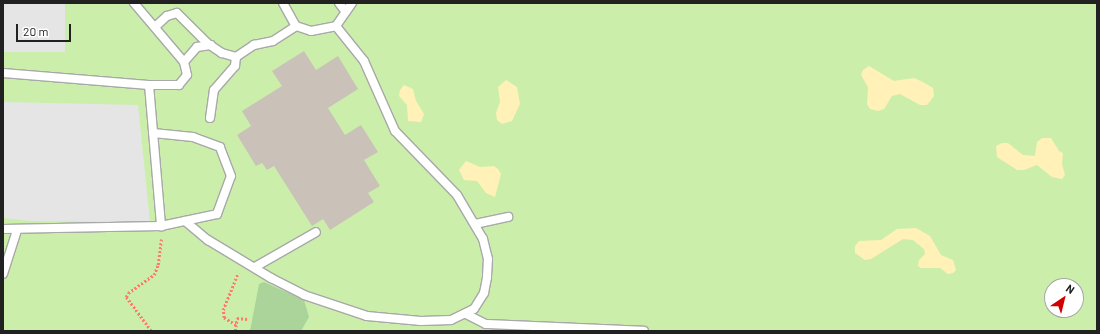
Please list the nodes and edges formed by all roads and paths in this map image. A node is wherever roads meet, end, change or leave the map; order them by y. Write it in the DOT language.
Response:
graph roads {
  1 [pos="134,3"];
  2 [pos="283,3"];
  3 [pos="339,3"];
  4 [pos="352,3"];
  5 [pos="346,12"];
  6 [pos="296,26"];
  7 [pos="336,26"];
  8 [pos="155,28"];
  9 [pos="210,45"];
  10 [pos="236,57"];
  11 [pos="184,62"];
  12 [pos="3,73"];
  13 [pos="149,85"];
  14 [pos="210,118"];
  15 [pos="153,133"];
  16 [pos="508,217"];
  17 [pos="185,221"];
  18 [pos="475,224"];
  19 [pos="160,226"];
  20 [pos="3,228"];
  21 [pos="17,230"];
  22 [pos="316,232"];
  23 [pos="243,260"];
  24 [pos="255,268"];
  25 [pos="3,274"];
  26 [pos="466,314"];
  27 [pos="247,319"];
  28 [pos="236,325"];
  29 [pos="151,331"];
  30 [pos="235,331"];
  31 [pos="644,331"];
  1 -- 8 [label="lane"];
  2 -- 6 [label="lane"];
  3 -- 5 [label="lane"];
  4 -- 5 [label="lane"];
  5 -- 7 [label="lane"];
  6 -- 7 [label="lane"];
  6 -- 10 [label="lane"];
  7 -- 18 [label="lane"];
  8 -- 9 [label="lane"];
  8 -- 11 [label="lane"];
  9 -- 10 [label="lane"];
  9 -- 11 [label="lane"];
  10 -- 14 [label="lane"];
  11 -- 13 [label="lane"];
  12 -- 13 [label="lane"];
  13 -- 15 [label="lane"];
  15 -- 17 [label="lane"];
  15 -- 19 [label="lane"];
  16 -- 18 [label="lane"];
  17 -- 19 [label="lane"];
  17 -- 23 [label="lane"];
  18 -- 26 [label="lane"];
  19 -- 21 [label="lane"];
  19 -- 29 [label="path"];
  20 -- 21 [label="lane"];
  21 -- 25 [label="lane"];
  22 -- 24 [label="lane"];
  23 -- 24 [label="lane"];
  23 -- 28 [label="path"];
  24 -- 26 [label="lane"];
  26 -- 31 [label="lane"];
  27 -- 28 [label="path"];
  28 -- 30 [label="path"];
}
